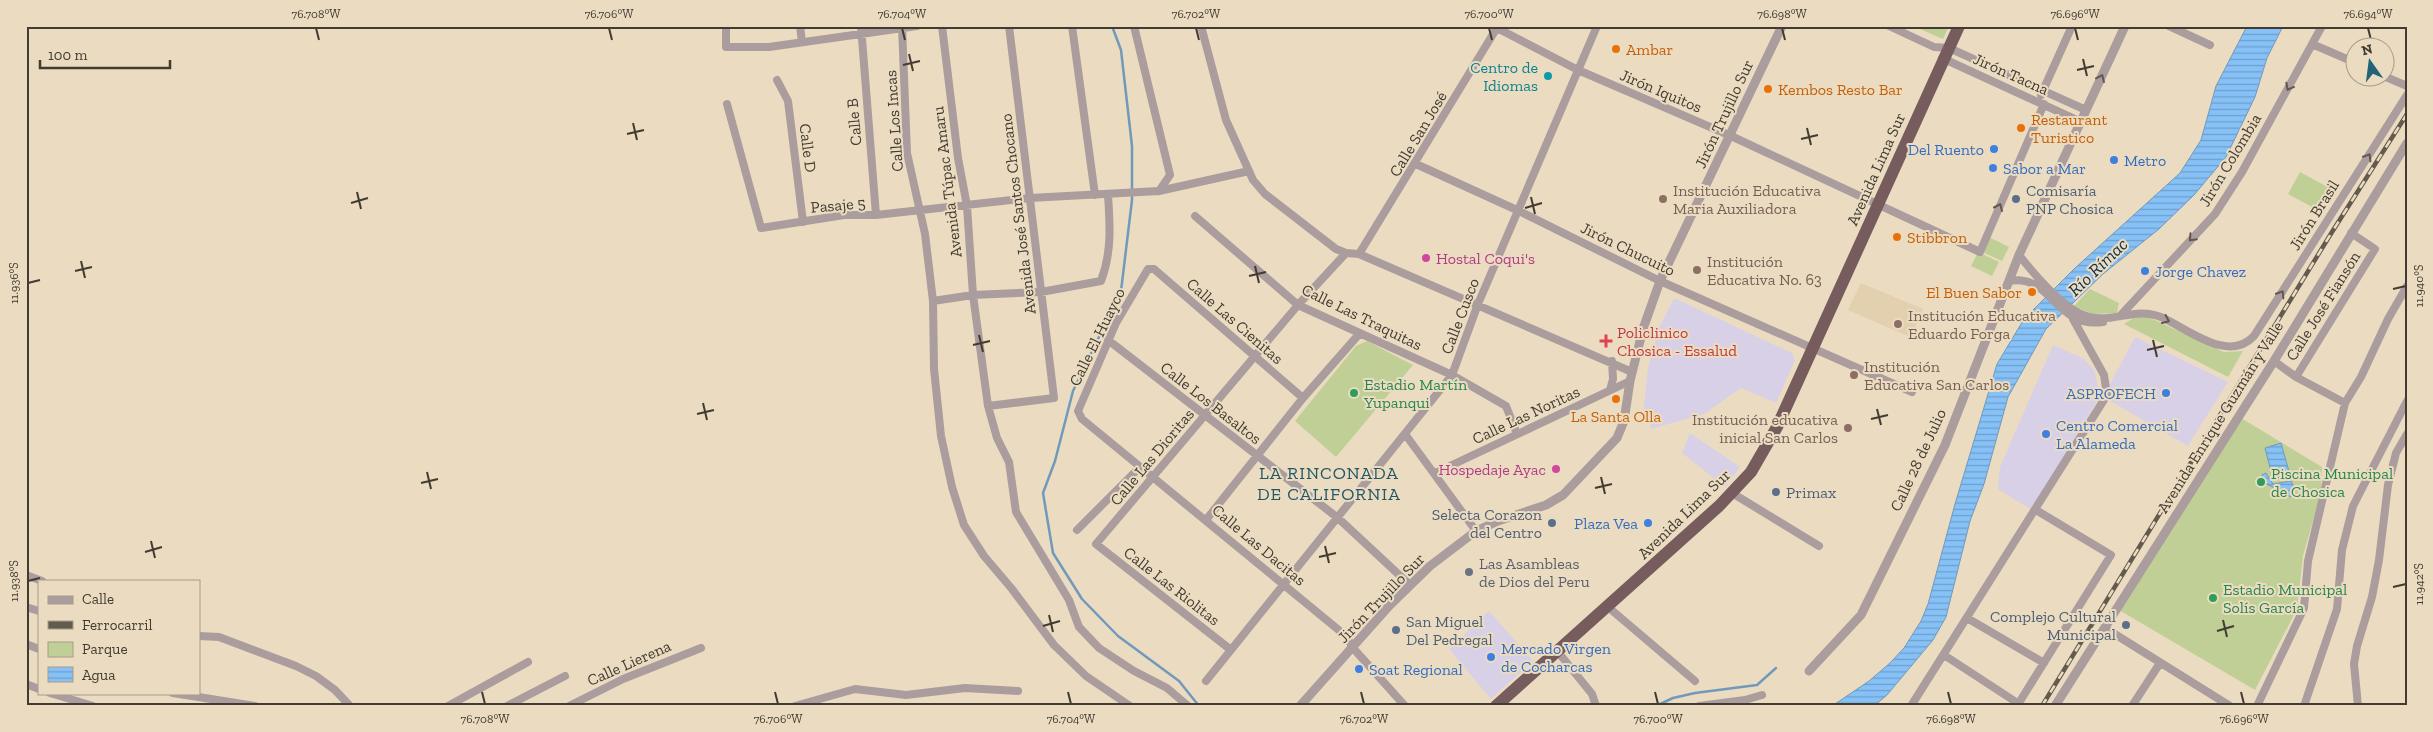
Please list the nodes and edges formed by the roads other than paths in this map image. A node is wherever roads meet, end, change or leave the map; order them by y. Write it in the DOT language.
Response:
graph roads {
  1 [pos="726,26"];
  2 [pos="800,26"];
  3 [pos="917,26"];
  4 [pos="942,26"];
  5 [pos="1009,26"];
  6 [pos="1072,26"];
  7 [pos="1134,26"];
  8 [pos="1201,26"];
  9 [pos="1597,26"];
  10 [pos="1782,26"];
  11 [pos="1889,26"];
  12 [pos="1959,26"];
  13 [pos="2072,26"];
  14 [pos="2125,26"];
  15 [pos="2169,26"];
  16 [pos="2322,26"];
  17 [pos="902,27"];
  18 [pos="1498,27"];
  19 [pos="861,30"];
  20 [pos="802,42"];
  21 [pos="2312,44"];
  22 [pos="2210,45"];
  23 [pos="1934,47"];
  24 [pos="1946,53"];
  25 [pos="2346,59"];
  26 [pos="1578,70"];
  27 [pos="777,80"];
  28 [pos="2043,90"];
  29 [pos="2407,95"];
  30 [pos="2041,103"];
  31 [pos="727,104"];
  32 [pos="2086,110"];
  33 [pos="2081,122"];
  34 [pos="1731,136"];
  35 [pos="2407,143"];
  36 [pos="1416,164"];
  37 [pos="1248,171"];
  38 [pos="1159,190"];
  39 [pos="1095,195"];
  40 [pos="1108,195"];
  41 [pos="1030,198"];
  42 [pos="1879,204"];
  43 [pos="967,206"];
  44 [pos="918,210"];
  45 [pos="1519,211"];
  46 [pos="876,215"];
  47 [pos="1195,216"];
  48 [pos="803,222"];
  49 [pos="2351,233"];
  50 [pos="1346,253"];
  51 [pos="1359,254"];
  52 [pos="2019,255"];
  53 [pos="1148,269"];
  54 [pos="1660,281"];
  55 [pos="2008,281"];
  56 [pos="2407,286"];
  57 [pos="2048,291"];
  58 [pos="1041,292"];
  59 [pos="973,295"];
  60 [pos="933,301"];
  61 [pos="1478,304"];
  62 [pos="1298,305"];
  63 [pos="2071,314"];
  64 [pos="2120,316"];
  65 [pos="1360,333"];
  66 [pos="1108,340"];
  67 [pos="1812,348"];
  68 [pos="1256,356"];
  69 [pos="2274,361"];
  70 [pos="1612,362"];
  71 [pos="1452,374"];
  72 [pos="1631,376"];
  73 [pos="2296,377"];
  74 [pos="1610,390"];
  75 [pos="1912,392"];
  76 [pos="1303,398"];
  77 [pos="2407,401"];
  78 [pos="2345,403"];
  79 [pos="988,406"];
  80 [pos="1206,415"];
  81 [pos="1082,419"];
  82 [pos="1404,434"];
  83 [pos="1517,434"];
  84 [pos="2407,434"];
  85 [pos="1256,456"];
  86 [pos="1140,467"];
  87 [pos="1435,473"];
  88 [pos="1154,477"];
  89 [pos="1732,493"];
  90 [pos="2036,510"];
  91 [pos="1338,518"];
  92 [pos="1206,520"];
  93 [pos="1077,530"];
  94 [pos="1476,531"];
  95 [pos="1096,544"];
  96 [pos="1819,546"];
  97 [pos="26,574"];
  98 [pos="40,580"];
  99 [pos="1285,585"];
  100 [pos="1410,585"];
  101 [pos="26,607"];
  102 [pos="1608,607"];
  103 [pos="38,611"];
  104 [pos="1967,618"];
  105 [pos="2105,628"];
  106 [pos="200,636"];
  107 [pos="26,644"];
  108 [pos="38,648"];
  109 [pos="700,648"];
  110 [pos="1354,648"];
  111 [pos="1231,650"];
  112 [pos="1558,652"];
  113 [pos="1944,655"];
  114 [pos="528,662"];
  115 [pos="2160,662"];
  116 [pos="2044,663"];
  117 [pos="1809,670"];
  118 [pos="565,676"];
  119 [pos="1206,681"];
  120 [pos="1695,681"];
  121 [pos="26,684"];
  122 [pos="38,689"];
  123 [pos="1018,691"];
  124 [pos="53,694"];
  125 [pos="179,694"];
  126 [pos="1762,695"];
  127 [pos="2018,705"];
  128 [pos="93,706"];
  129 [pos="255,706"];
  130 [pos="350,706"];
  131 [pos="448,706"];
  132 [pos="507,706"];
  133 [pos="569,706"];
  134 [pos="795,706"];
  135 [pos="1130,706"];
  136 [pos="1188,706"];
  137 [pos="1300,706"];
  138 [pos="1405,706"];
  139 [pos="1496,706"];
  140 [pos="1596,706"];
  141 [pos="1700,706"];
  142 [pos="1911,706"];
  143 [pos="2055,706"];
  144 [pos="2132,706"];
  145 [pos="2230,706"];
  146 [pos="2257,706"];
  147 [pos="2304,706"];
  148 [pos="2358,706"];
  1 -- 20 [label="street"];
  2 -- 20 [label="street"];
  3 -- 17 [label="street"];
  4 -- 43 [label="street, Avenida Túpac Amaru"];
  5 -- 41 [label="street, Avenida José Santos Chocano"];
  6 -- 39 [label="street"];
  7 -- 38 [label="street"];
  8 -- 37 [label="street"];
  9 -- 26 [label="street, Calle Cusco"];
  10 -- 34 [label="street, Jirón Trujillo Sur"];
  11 -- 23 [label="street, Jirón Tacna"];
  12 -- 24 [label="highway, Avenida Lima Sur"];
  13 -- 28 [label="street"];
  32 -- 14 [label="street, Calle 28 de Julio, one-way"];
  15 -- 22 [label="street"];
  16 -- 21 [label="street, Jirón Colombia"];
  17 -- 19 [label="street"];
  17 -- 44 [label="street, Calle Los Incas"];
  18 -- 26 [label="street, Jirón Iquitos"];
  18 -- 36 [label="street, Calle San José"];
  19 -- 20 [label="street"];
  19 -- 46 [label="street, Calle B"];
  21 -- 25 [label="street"];
  21 -- 64 [label="street, Jirón Colombia, one-way"];
  23 -- 24 [label="street, Jirón Tacna"];
  23 -- 24 [label="street, Jirón Tacna"];
  24 -- 28 [label="street, Jirón Tacna"];
  24 -- 30 [label="street, Jirón Tacna"];
  24 -- 42 [label="highway, Avenida Lima Sur"];
  26 -- 34 [label="street, Jirón Iquitos"];
  26 -- 45 [label="street, Calle Cusco"];
  27 -- 48 [label="street, Calle D"];
  28 -- 30 [label="street"];
  28 -- 32 [label="street, Jirón Tacna"];
  64 -- 29 [label="street, Jirón Brasil, one-way"];
  30 -- 33 [label="street, Jirón Tacna"];
  42 -- 30 [label="street, Jirón Iquitos, one-way"];
  31 -- 48 [label="street, Pasaje 5"];
  32 -- 33 [label="street, Calle 28 de Julio"];
  33 -- 52 [label="street, Calle 28 de Julio"];
  34 -- 42 [label="street, Jirón Iquitos"];
  34 -- 54 [label="street, Jirón Trujillo Sur"];
  35 -- 49 [label="street, Avenida Enrique Guzmán y Valle"];
  36 -- 45 [label="street, Jirón Chucuito"];
  36 -- 51 [label="street, Calle San José"];
  37 -- 38 [label="street, Pasaje 5"];
  37 -- 50 [label="street"];
  38 -- 40 [label="street, Pasaje 5"];
  39 -- 40 [label="street, Pasaje 5"];
  39 -- 41 [label="street, Pasaje 5"];
  40 -- 58 [label="street"];
  41 -- 43 [label="street, Pasaje 5"];
  41 -- 58 [label="street, Avenida José Santos Chocano"];
  42 -- 67 [label="highway, Avenida Lima Sur"];
  43 -- 44 [label="street, Pasaje 5"];
  43 -- 59 [label="street, Avenida Túpac Amaru"];
  44 -- 46 [label="street, Pasaje 5"];
  44 -- 60 [label="street, Calle Los Incas"];
  45 -- 54 [label="street, Jirón Chucuito"];
  45 -- 61 [label="street, Calle Cusco"];
  46 -- 48 [label="street, Pasaje 5"];
  47 -- 62 [label="street, Calle Las Traquitas"];
  49 -- 69 [label="street, Avenida Enrique Guzmán y Valle"];
  49 -- 73 [label="street, Calle José Fiansón"];
  50 -- 51 [label="street"];
  50 -- 62 [label="street, Calle Las Dioritas"];
  51 -- 61 [label="street"];
  52 -- 55 [label="street, Calle 28 de Julio"];
  52 -- 57 [label="street"];
  53 -- 66 [label="street, Calle El Huayco"];
  53 -- 68 [label="street, Calle Las Cienitas"];
  54 -- 67 [label="street, Jirón Chucuito"];
  54 -- 72 [label="street, Jirón Trujillo Sur"];
  55 -- 57 [label="street"];
  55 -- 117 [label="street, Calle 28 de Julio"];
  56 -- 78 [label="street"];
  57 -- 63 [label="street"];
  58 -- 59 [label="street"];
  58 -- 79 [label="street, Avenida José Santos Chocano"];
  59 -- 60 [label="street"];
  59 -- 79 [label="street, Avenida Túpac Amaru"];
  60 -- 135 [label="street, Calle Los Incas"];
  61 -- 70 [label="street"];
  61 -- 71 [label="street, Calle Cusco"];
  62 -- 65 [label="street, Calle Las Traquitas"];
  62 -- 68 [label="street, Calle Las Dioritas"];
  63 -- 64 [label="street"];
  63 -- 90 [label="street"];
  65 -- 71 [label="street, Calle Las Traquitas"];
  65 -- 76 [label="street"];
  66 -- 80 [label="street, Calle Los Basaltos"];
  66 -- 81 [label="street, Calle El Huayco"];
  67 -- 75 [label="street, Jirón Chucuito"];
  67 -- 89 [label="highway, Avenida Lima Sur"];
  68 -- 76 [label="street, Calle Las Cienitas"];
  68 -- 80 [label="street, Calle Las Dioritas"];
  69 -- 73 [label="street"];
  69 -- 105 [label="street, Avenida Enrique Guzmán y Valle"];
  70 -- 72 [label="street"];
  70 -- 74 [label="street"];
  71 -- 82 [label="street, Calle Cusco"];
  71 -- 83 [label="street, Calle Las Traquitas"];
  72 -- 74 [label="street, Calle Las Noritas"];
  72 -- 94 [label="street, Jirón Trujillo Sur"];
  73 -- 78 [label="street"];
  74 -- 83 [label="street, Calle Las Noritas"];
  76 -- 85 [label="street"];
  77 -- 147 [label="street"];
  78 -- 146 [label="street"];
  79 -- 136 [label="street, Avenida Túpac Amaru"];
  80 -- 85 [label="street, Calle Los Basaltos"];
  80 -- 88 [label="street, Calle Las Dioritas"];
  81 -- 86 [label="street, Calle Las Dacitas"];
  82 -- 87 [label="street"];
  82 -- 91 [label="street, Calle Cusco"];
  83 -- 87 [label="street, Calle Las Noritas"];
  84 -- 148 [label="street"];
  85 -- 91 [label="street, Calle Los Basaltos"];
  85 -- 92 [label="street"];
  86 -- 88 [label="street, Calle Las Dacitas"];
  86 -- 93 [label="street"];
  87 -- 94 [label="street"];
  88 -- 92 [label="street, Calle Las Dacitas"];
  88 -- 95 [label="street, Calle Las Dioritas"];
  89 -- 96 [label="street"];
  89 -- 102 [label="highway, Avenida Lima Sur"];
  90 -- 104 [label="street"];
  90 -- 116 [label="street"];
  91 -- 99 [label="street, Calle Cusco"];
  91 -- 100 [label="street, Calle Los Basaltos"];
  92 -- 99 [label="street, Calle Las Dacitas"];
  94 -- 100 [label="street, Jirón Trujillo Sur"];
  95 -- 111 [label="street, Calle Las Riolitas"];
  97 -- 98 [label="street"];
  99 -- 110 [label="street, Calle Las Dacitas"];
  99 -- 111 [label="street, Calle Cusco"];
  100 -- 110 [label="street, Jirón Trujillo Sur"];
  101 -- 103 [label="street"];
  102 -- 112 [label="highway, Avenida Lima Sur"];
  102 -- 120 [label="street"];
  104 -- 113 [label="street"];
  104 -- 116 [label="street"];
  105 -- 115 [label="street"];
  105 -- 143 [label="street, Avenida Enrique Guzmán y Valle"];
  106 -- 130 [label="street"];
  107 -- 108 [label="street"];
  109 -- 133 [label="street, Calle Lierena"];
  110 -- 137 [label="street, Jirón Trujillo Sur"];
  110 -- 138 [label="street, Calle Las Dacitas"];
  111 -- 119 [label="street, Calle Cusco"];
  112 -- 139 [label="highway, Avenida Lima Sur"];
  112 -- 140 [label="street"];
  113 -- 127 [label="street"];
  113 -- 142 [label="street"];
  114 -- 131 [label="street"];
  115 -- 144 [label="street"];
  115 -- 145 [label="street"];
  116 -- 127 [label="street"];
  118 -- 132 [label="street"];
  121 -- 122 [label="street"];
  123 -- 134 [label="street"];
  124 -- 128 [label="street"];
  125 -- 129 [label="street"];
  126 -- 141 [label="street"];
}
